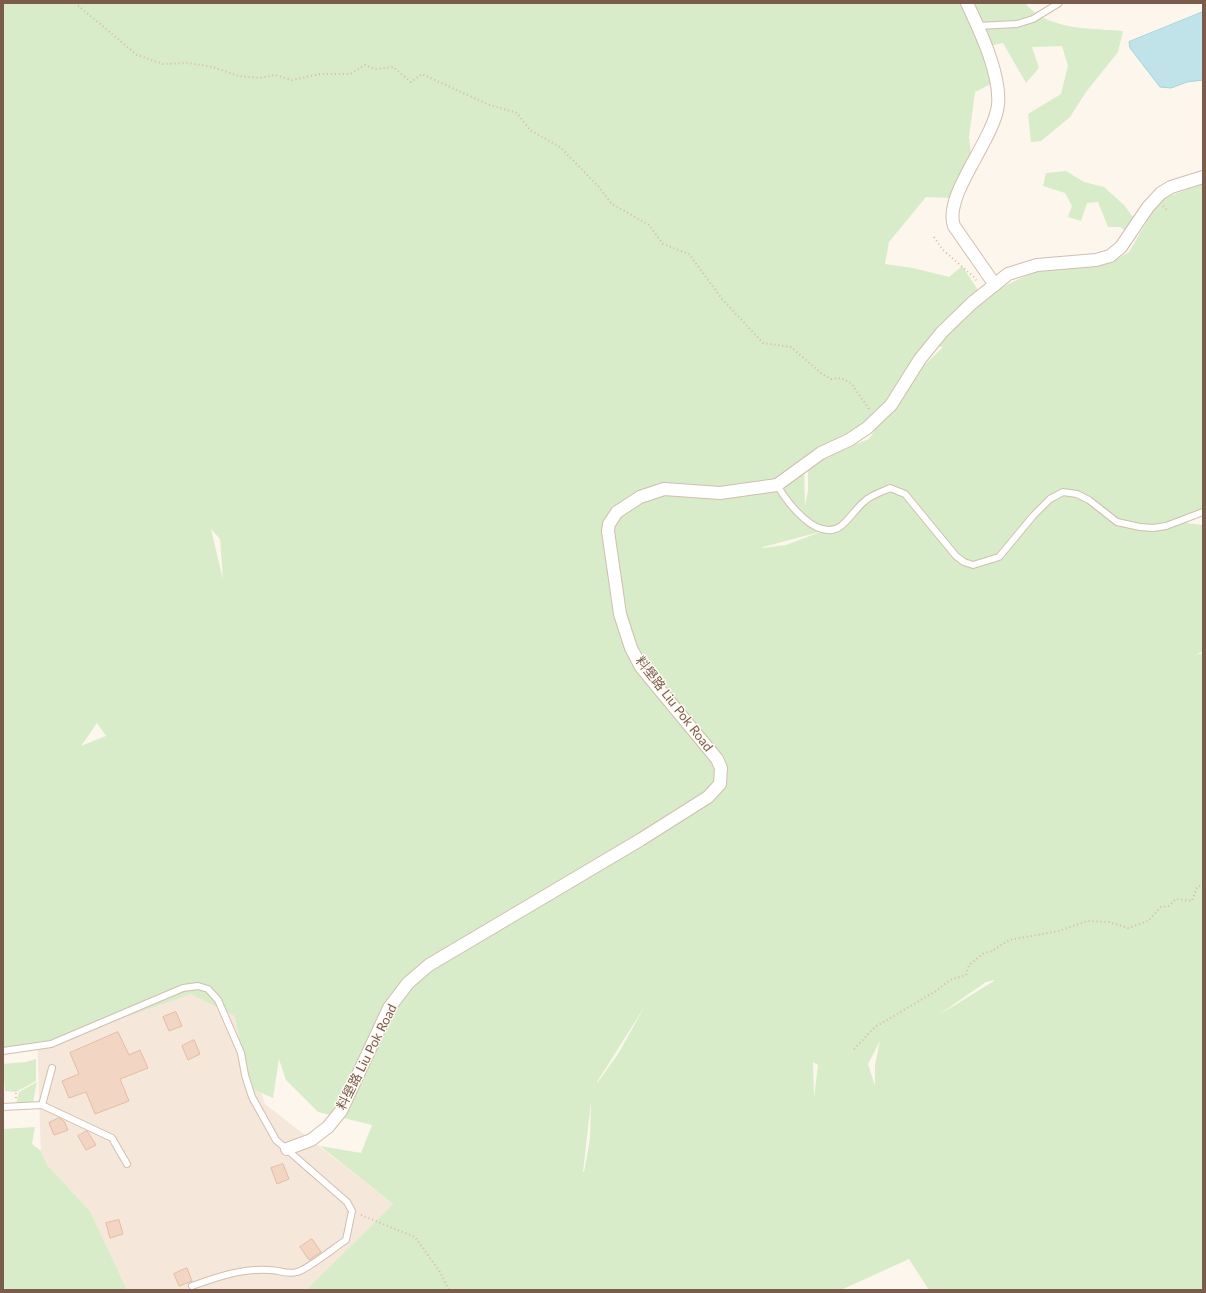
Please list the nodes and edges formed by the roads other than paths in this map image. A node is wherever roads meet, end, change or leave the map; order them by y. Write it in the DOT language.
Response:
graph roads {
  1 [pos="967,3"];
  2 [pos="1059,3"];
  3 [pos="977,26"];
  4 [pos="1203,177"];
  5 [pos="995,285"];
  6 [pos="777,485"];
  7 [pos="1203,512"];
  8 [pos="3,1051"];
  9 [pos="52,1068"];
  10 [pos="42,1105"];
  11 [pos="3,1107"];
  12 [pos="287,1149"];
  13 [pos="127,1164"];
  14 [pos="192,1286"];
  1 -- 3 [label="street"];
  2 -- 3 [label="lane"];
  3 -- 5 [label="street"];
  4 -- 5 [label="street, 料壆路 Liu Pok Road"];
  5 -- 6 [label="street, 料壆路 Liu Pok Road"];
  6 -- 7 [label="lane"];
  6 -- 12 [label="street, 料壆路 Liu Pok Road"];
  8 -- 12 [label="lane"];
  9 -- 10 [label="lane"];
  10 -- 11 [label="lane"];
  10 -- 13 [label="lane"];
  12 -- 14 [label="lane"];
}
